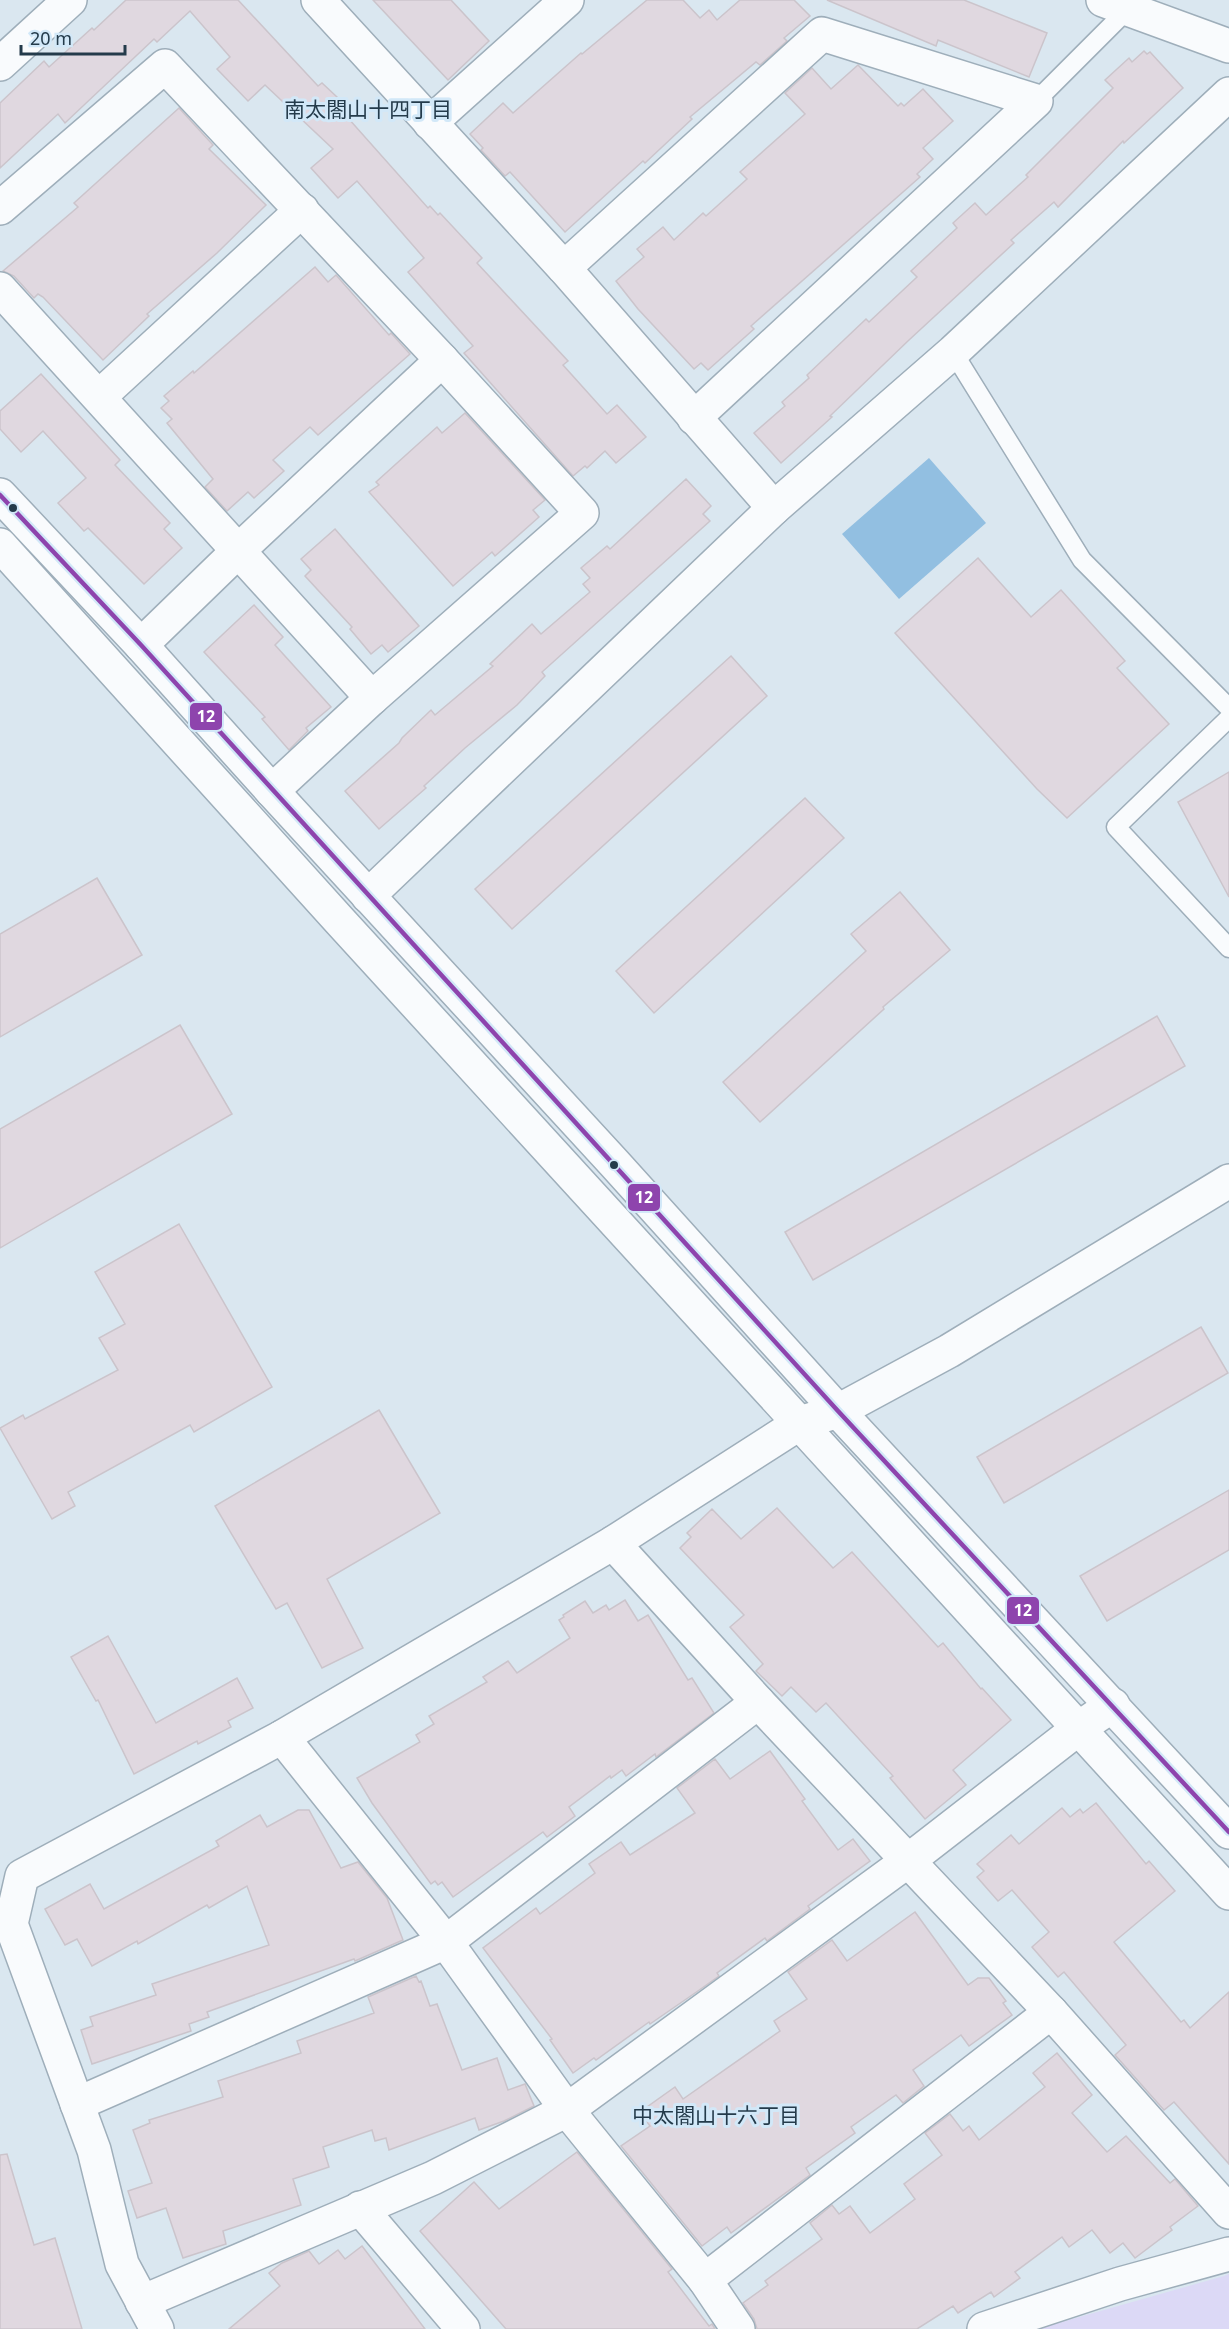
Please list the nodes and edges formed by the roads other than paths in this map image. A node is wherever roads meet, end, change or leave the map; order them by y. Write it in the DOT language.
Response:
graph roads {
  1 [pos="70,0"];
  2 [pos="318,0"];
  3 [pos="567,0"];
  4 [pos="1112,3"];
  5 [pos="1229,46"];
  6 [pos="0,64"];
  7 [pos="1229,94"];
  8 [pos="1036,101"];
  9 [pos="430,123"];
  10 [pos="0,208"];
  11 [pos="302,210"];
  12 [pos="564,268"];
  13 [pos="0,289"];
  14 [pos="953,352"];
  15 [pos="442,360"];
  16 [pos="99,396"];
  17 [pos="694,418"];
  18 [pos="0,495"];
  19 [pos="774,508"];
  20 [pos="0,545"];
  21 [pos="238,551"];
  22 [pos="141,645"];
  23 [pos="372,698"];
  24 [pos="1229,708"];
  25 [pos="1229,718"];
  26 [pos="272,791"];
  27 [pos="368,896"];
  28 [pos="1229,948"];
  29 [pos="1229,1181"];
  30 [pos="838,1411"];
  31 [pos="800,1423"];
  32 [pos="614,1543"];
  33 [pos="758,1702"];
  34 [pos="1113,1705"];
  35 [pos="1079,1728"];
  36 [pos="282,1737"];
  37 [pos="1229,1832"];
  38 [pos="909,1860"];
  39 [pos="1229,1893"];
  40 [pos="446,1942"];
  41 [pos="1051,2012"];
  42 [pos="77,2104"];
  43 [pos="567,2110"];
  44 [pos="360,2208"];
  45 [pos="1229,2212"];
  46 [pos="1229,2253"];
  47 [pos="705,2280"];
  48 [pos="149,2316"];
  49 [pos="463,2329"];
  50 [pos="738,2329"];
  51 [pos="984,2329"];
  1 -- 6 [label="street"];
  2 -- 9 [label="street"];
  3 -- 9 [label="street"];
  4 -- 5 [label="street"];
  4 -- 8 [label="lane"];
  7 -- 14 [label="street"];
  8 -- 12 [label="street"];
  8 -- 17 [label="street"];
  9 -- 12 [label="street"];
  10 -- 11 [label="street"];
  11 -- 15 [label="street"];
  11 -- 16 [label="street"];
  12 -- 17 [label="street"];
  13 -- 16 [label="street"];
  14 -- 19 [label="street"];
  14 -- 24 [label="lane"];
  15 -- 21 [label="street"];
  15 -- 23 [label="street"];
  16 -- 21 [label="street"];
  17 -- 19 [label="street"];
  18 -- 22 [label="street"];
  19 -- 27 [label="street"];
  20 -- 31 [label="street"];
  21 -- 22 [label="street"];
  21 -- 23 [label="street"];
  22 -- 26 [label="street"];
  23 -- 26 [label="street"];
  25 -- 28 [label="lane"];
  26 -- 27 [label="street"];
  27 -- 30 [label="street"];
  29 -- 30 [label="street"];
  30 -- 31 [label="street"];
  30 -- 34 [label="street"];
  31 -- 32 [label="street"];
  31 -- 35 [label="street"];
  32 -- 33 [label="street"];
  32 -- 36 [label="street"];
  33 -- 38 [label="street"];
  33 -- 40 [label="street"];
  34 -- 35 [label="street"];
  34 -- 37 [label="street"];
  35 -- 38 [label="street"];
  35 -- 39 [label="street"];
  36 -- 40 [label="street"];
  36 -- 42 [label="street"];
  38 -- 41 [label="street"];
  38 -- 43 [label="street"];
  40 -- 42 [label="street"];
  40 -- 43 [label="street"];
  41 -- 45 [label="street"];
  41 -- 47 [label="street"];
  42 -- 48 [label="street"];
  43 -- 44 [label="street"];
  43 -- 47 [label="street"];
  44 -- 48 [label="street"];
  44 -- 49 [label="street"];
  46 -- 51 [label="street"];
  47 -- 50 [label="street"];
}
